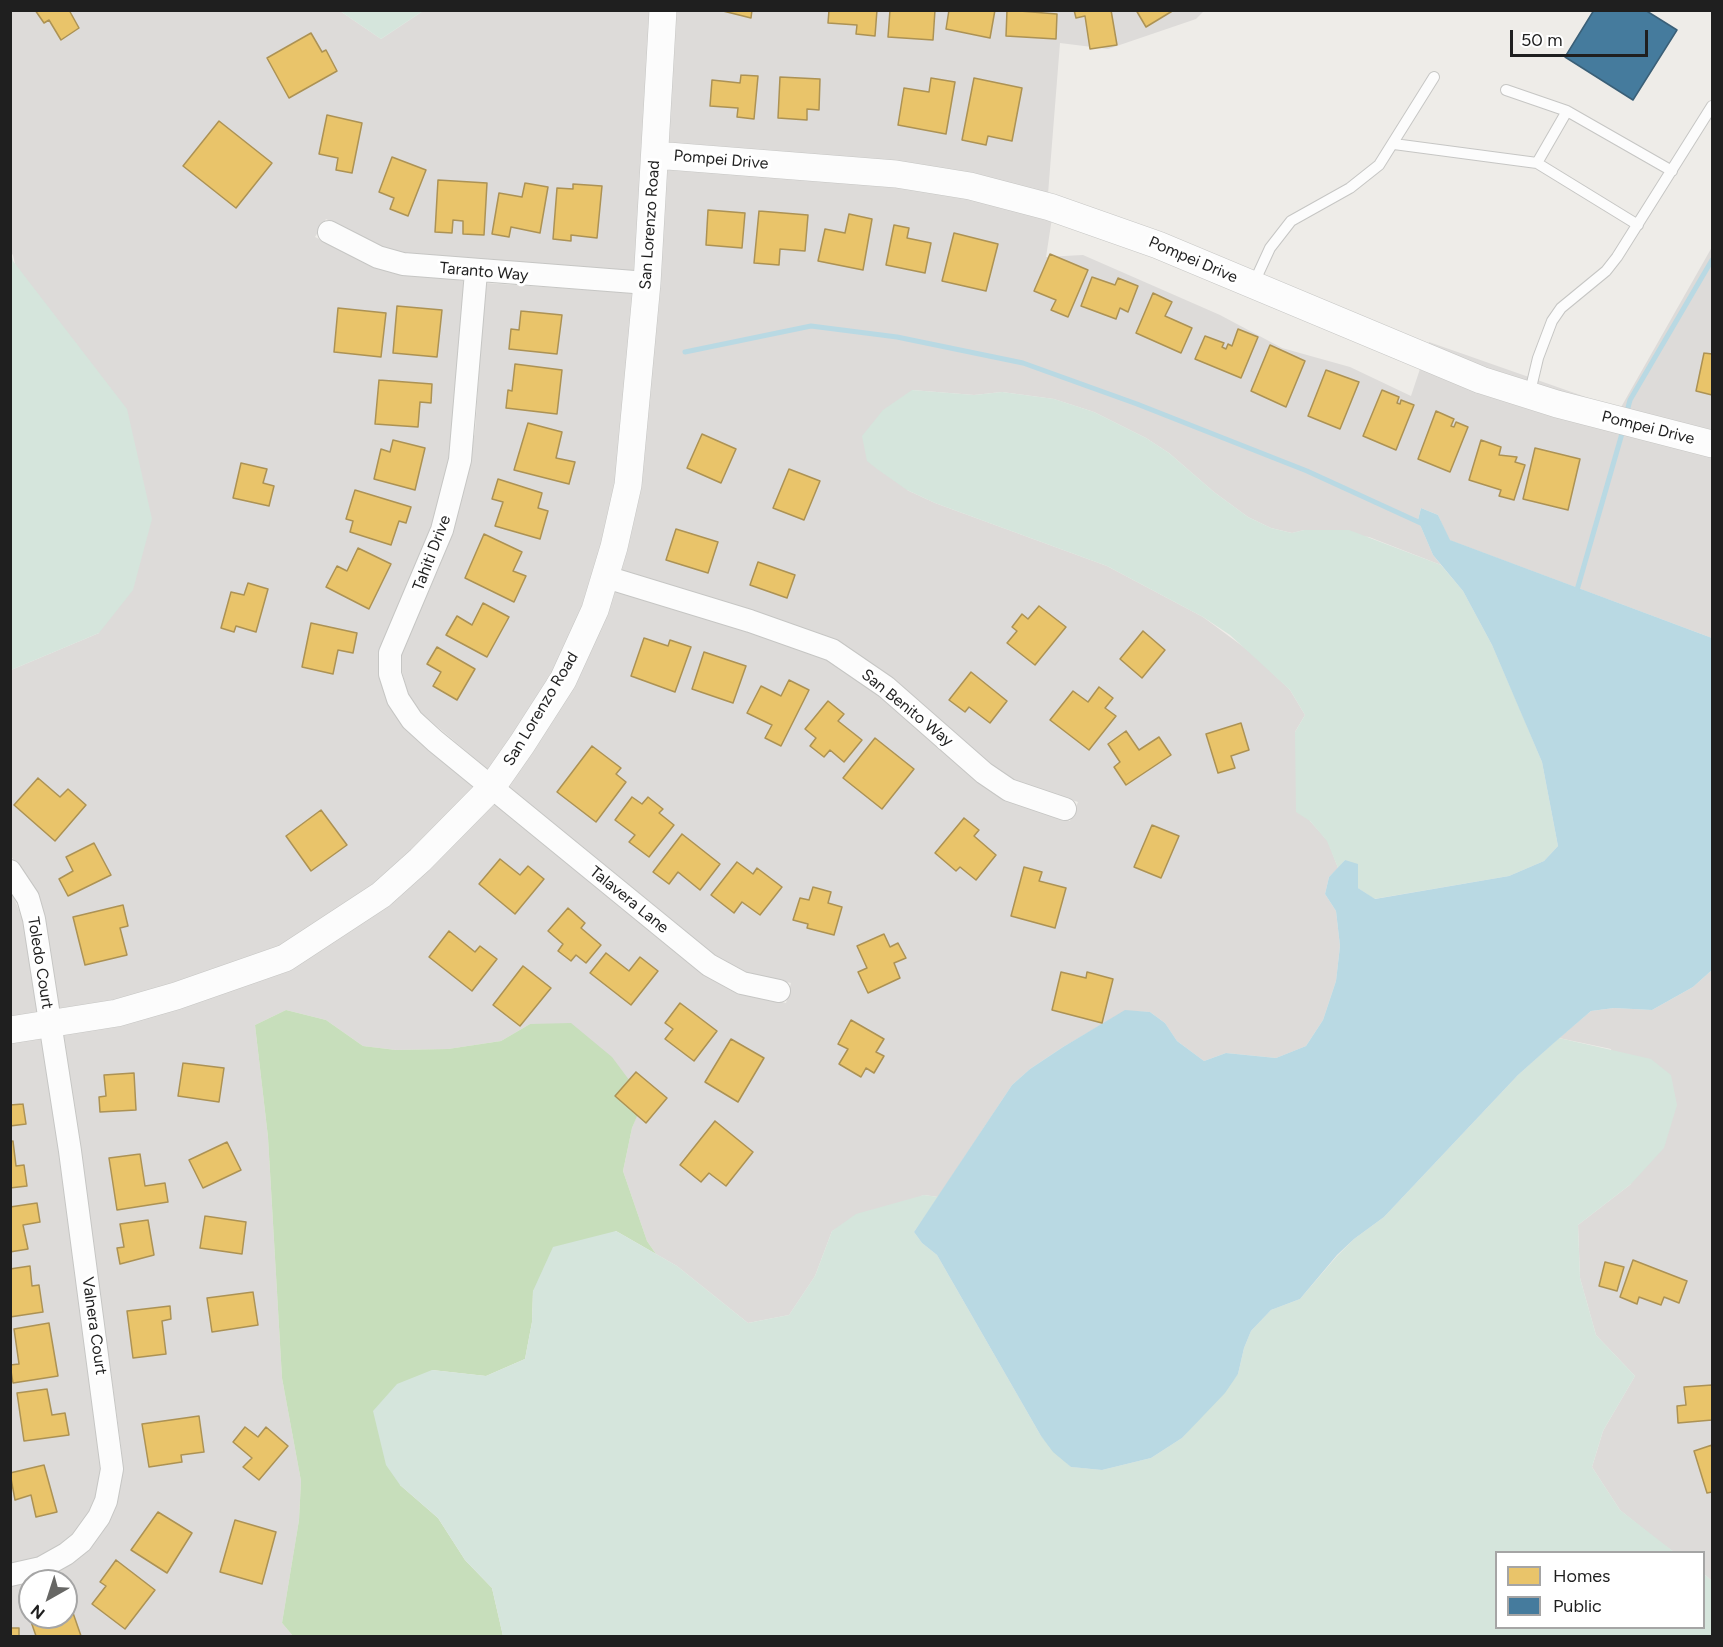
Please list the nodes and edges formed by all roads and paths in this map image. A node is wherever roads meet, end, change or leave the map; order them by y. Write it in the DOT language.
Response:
graph roads {
  1 [pos="663,10"];
  2 [pos="1434,77"];
  3 [pos="1506,90"];
  4 [pos="1713,106"];
  5 [pos="1567,111"];
  6 [pos="1394,144"];
  7 [pos="655,155"];
  8 [pos="1537,163"];
  9 [pos="1672,171"];
  10 [pos="1638,225"];
  11 [pos="329,232"];
  12 [pos="476,272"];
  13 [pos="647,283"];
  14 [pos="1252,285"];
  15 [pos="1528,396"];
  16 [pos="1713,444"];
  17 [pos="606,577"];
  18 [pos="492,787"];
  19 [pos="1065,809"];
  20 [pos="10,871"];
  21 [pos="778,992"];
  22 [pos="50,1024"];
  23 [pos="10,1030"];
  24 [pos="10,1575"];
  1 -- 7 [label="street, San Lorenzo Road"];
  2 -- 6 [label="lane"];
  3 -- 5 [label="lane"];
  4 -- 9 [label="lane"];
  5 -- 8 [label="lane"];
  5 -- 9 [label="lane"];
  6 -- 8 [label="lane"];
  6 -- 14 [label="lane"];
  7 -- 13 [label="street, San Lorenzo Road"];
  7 -- 14 [label="street, Pompei Drive"];
  8 -- 10 [label="lane"];
  9 -- 10 [label="lane"];
  10 -- 15 [label="lane"];
  11 -- 12 [label="street, Taranto Way"];
  12 -- 13 [label="street, Taranto Way"];
  12 -- 18 [label="street, Tahiti Drive"];
  13 -- 17 [label="street, San Lorenzo Road"];
  14 -- 15 [label="street, Pompei Drive"];
  15 -- 16 [label="street, Pompei Drive"];
  17 -- 18 [label="street, San Lorenzo Road"];
  17 -- 19 [label="street, San Benito Way"];
  18 -- 21 [label="street, Talavera Lane"];
  18 -- 22 [label="street, San Lorenzo Road"];
  20 -- 22 [label="street, Toledo Court"];
  22 -- 23 [label="street, San Lorenzo Road"];
  22 -- 24 [label="street, Valnera Court"];
}
